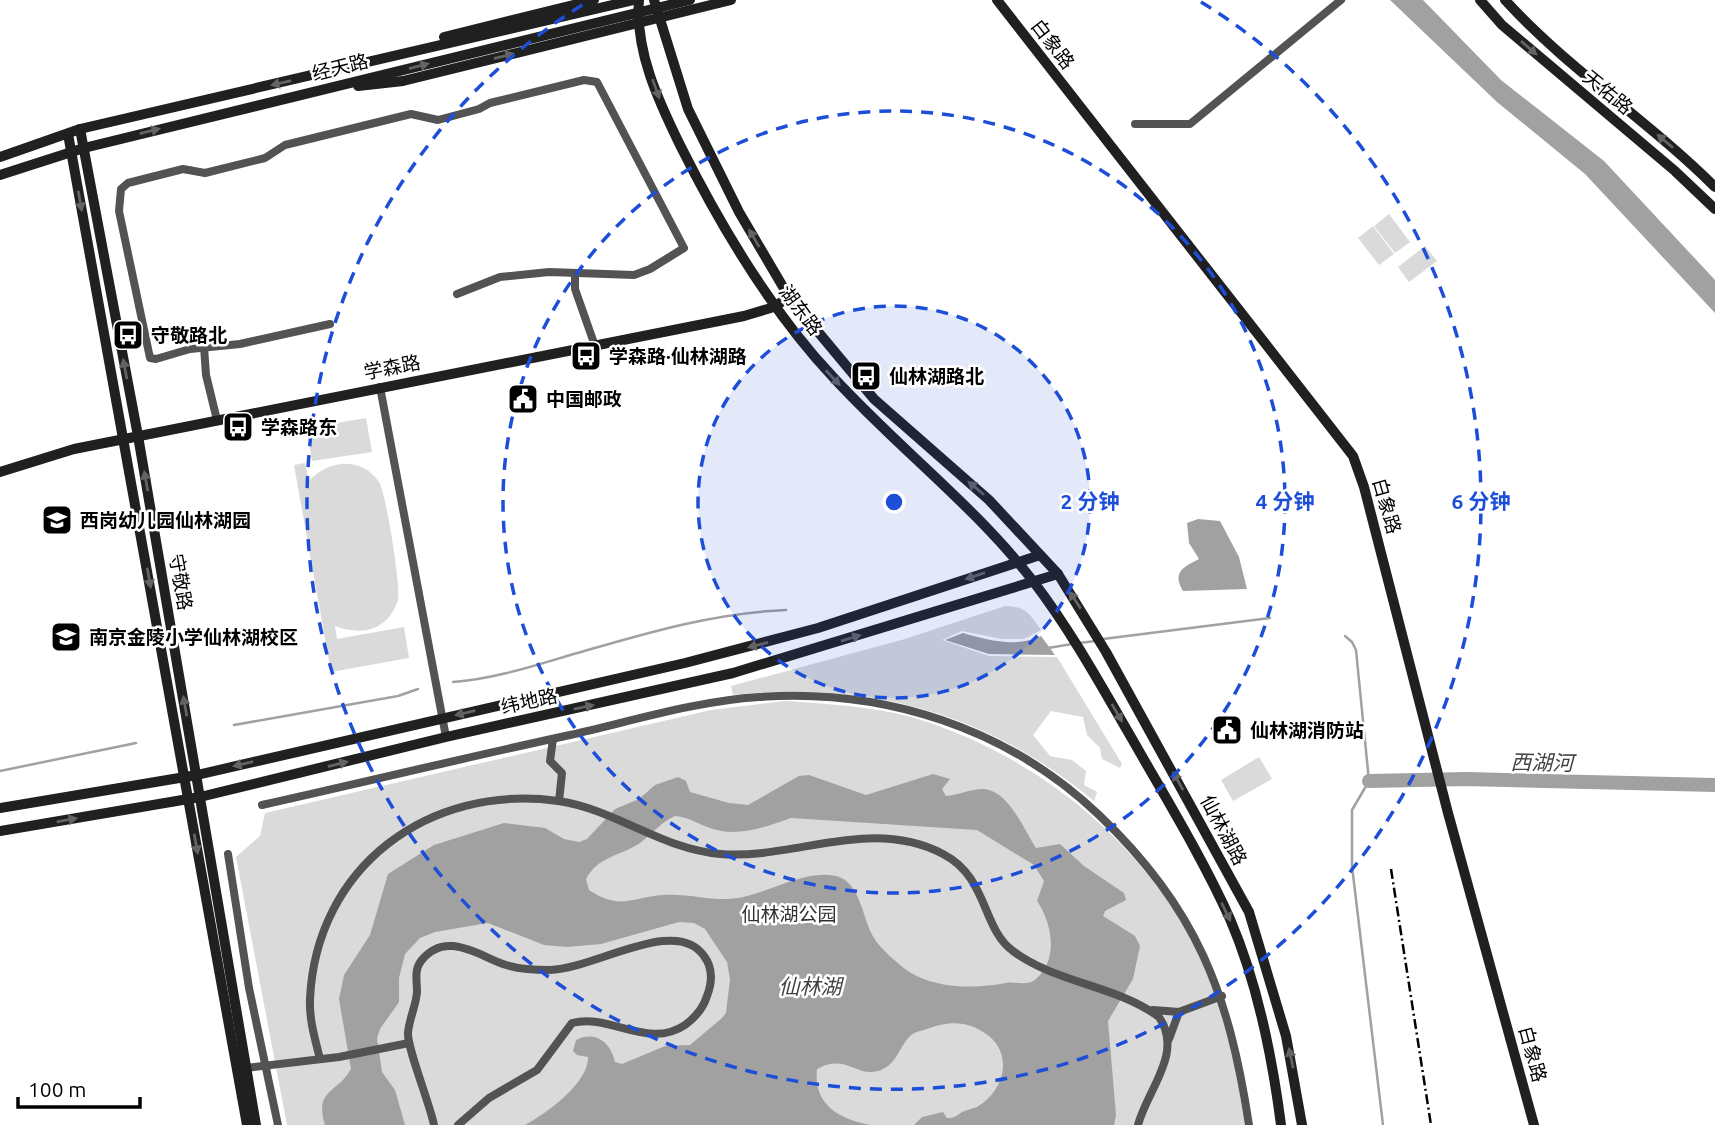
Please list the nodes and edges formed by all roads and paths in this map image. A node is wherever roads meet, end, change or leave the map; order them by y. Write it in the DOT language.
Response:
graph roads {
  1 [pos="594,0"];
  2 [pos="637,0"];
  3 [pos="654,0"];
  4 [pos="690,0"];
  5 [pos="731,0"];
  6 [pos="997,0"];
  7 [pos="1340,0"];
  8 [pos="1480,0"];
  9 [pos="1505,0"];
  10 [pos="658,18"];
  11 [pos="637,23"];
  12 [pos="310,76"];
  13 [pos="317,91"];
  14 [pos="1135,124"];
  15 [pos="80,130"];
  16 [pos="68,134"];
  17 [pos="84,148"];
  18 [pos="71,151"];
  19 [pos="0,157"];
  20 [pos="0,176"];
  21 [pos="1715,187"];
  22 [pos="1715,209"];
  23 [pos="575,274"];
  24 [pos="457,294"];
  25 [pos="789,296"];
  26 [pos="774,307"];
  27 [pos="330,324"];
  28 [pos="595,346"];
  29 [pos="204,347"];
  30 [pos="380,387"];
  31 [pos="217,420"];
  32 [pos="138,436"];
  33 [pos="124,439"];
  34 [pos="0,472"];
  35 [pos="1040,555"];
  36 [pos="1017,562"];
  37 [pos="1058,574"];
  38 [pos="1033,582"];
  39 [pos="442,718"];
  40 [pos="446,737"];
  41 [pos="553,739"];
  42 [pos="197,775"];
  43 [pos="184,777"];
  44 [pos="200,797"];
  45 [pos="188,799"];
  46 [pos="559,801"];
  47 [pos="262,806"];
  48 [pos="0,808"];
  49 [pos="0,831"];
  50 [pos="228,854"];
  51 [pos="1222,996"];
  52 [pos="1277,1001"];
  53 [pos="1259,1004"];
  54 [pos="1150,1010"];
  55 [pos="1179,1012"];
  56 [pos="409,1043"];
  57 [pos="1168,1043"];
  58 [pos="320,1059"];
  59 [pos="265,1066"];
  60 [pos="246,1069"];
  61 [pos="247,1125"];
  62 [pos="256,1125"];
  63 [pos="278,1125"];
  64 [pos="434,1125"];
  65 [pos="458,1125"];
  66 [pos="1139,1125"];
  67 [pos="1249,1125"];
  68 [pos="1280,1125"];
  69 [pos="1302,1125"];
  70 [pos="1534,1125"];
  1 -- 12 [label="main road"];
  2 -- 11 [label="main road, 湖东路"];
  2 -- 12 [label="main road, 经天路"];
  3 -- 10 [label="main road, 湖东路"];
  13 -- 4 [label="main road, 经天路, one-way"];
  5 -- 10 [label="main road"];
  6 -- 70 [label="main road, 白象路"];
  7 -- 14 [label="street"];
  8 -- 22 [label="main road, 天佑路, one-way"];
  21 -- 9 [label="main road, 天佑路, one-way"];
  10 -- 11 [label="main road"];
  25 -- 10 [label="main road, 湖东路, one-way"];
  13 -- 11 [label="main road, one-way"];
  11 -- 26 [label="main road, 湖东路, one-way"];
  12 -- 15 [label="main road, 经天路, one-way"];
  17 -- 13 [label="main road, 经天路, one-way"];
  15 -- 16 [label="main road, 经天路"];
  15 -- 17 [label="main road, 守敬路"];
  16 -- 18 [label="main road, 守敬路"];
  16 -- 19 [label="main road, 经天路"];
  17 -- 18 [label="main road, 经天路"];
  32 -- 17 [label="main road, 守敬路, one-way"];
  18 -- 20 [label="main road, 经天路"];
  18 -- 33 [label="main road, 守敬路, one-way"];
  23 -- 24 [label="street"];
  23 -- 28 [label="street"];
  23 -- 29 [label="street"];
  25 -- 26 [label="main road, 学森路"];
  35 -- 25 [label="main road, 湖东路, one-way"];
  26 -- 28 [label="main road, 学森路"];
  26 -- 36 [label="main road, 湖东路, one-way"];
  27 -- 29 [label="street"];
  28 -- 30 [label="main road, 学森路"];
  29 -- 31 [label="street"];
  30 -- 31 [label="main road, 学森路"];
  30 -- 39 [label="street"];
  31 -- 32 [label="main road, 学森路"];
  32 -- 33 [label="main road, 学森路"];
  42 -- 32 [label="main road, 守敬路, one-way"];
  33 -- 34 [label="main road, 学森路"];
  33 -- 43 [label="main road, 守敬路, one-way"];
  35 -- 36 [label="main road, 纬地路"];
  35 -- 37 [label="main road, 湖东路"];
  36 -- 38 [label="main road, 湖东路"];
  36 -- 39 [label="main road, 纬地路, one-way"];
  37 -- 38 [label="main road, 纬地路"];
  52 -- 37 [label="main road, 仙林湖路, one-way"];
  40 -- 38 [label="main road, 纬地路, one-way"];
  38 -- 53 [label="main road, 仙林湖路, one-way"];
  39 -- 40 [label="street"];
  39 -- 42 [label="main road, 纬地路, one-way"];
  44 -- 40 [label="main road, 纬地路, one-way"];
  41 -- 46 [label="street"];
  41 -- 47 [label="street"];
  41 -- 51 [label="street"];
  42 -- 43 [label="main road, 纬地路"];
  42 -- 44 [label="main road, 守敬路"];
  43 -- 45 [label="main road, 守敬路"];
  43 -- 48 [label="main road, 纬地路"];
  44 -- 45 [label="main road, 纬地路"];
  44 -- 60 [label="main road, 守敬路"];
  49 -- 45 [label="main road, 纬地路, one-way"];
  45 -- 61 [label="main road, 守敬路, one-way"];
  46 -- 54 [label="street"];
  46 -- 58 [label="street"];
  50 -- 59 [label="street"];
  51 -- 55 [label="street"];
  51 -- 67 [label="street"];
  52 -- 53 [label="main road"];
  69 -- 52 [label="main road, 仙林湖路, one-way"];
  53 -- 68 [label="main road, 仙林湖路"];
  54 -- 55 [label="street"];
  54 -- 57 [label="street"];
  55 -- 57 [label="street"];
  56 -- 58 [label="street"];
  56 -- 64 [label="street"];
  56 -- 65 [label="street"];
  57 -- 66 [label="street"];
  58 -- 59 [label="street"];
  59 -- 60 [label="street"];
  59 -- 63 [label="street"];
  60 -- 62 [label="main road, 守敬路"];
}
